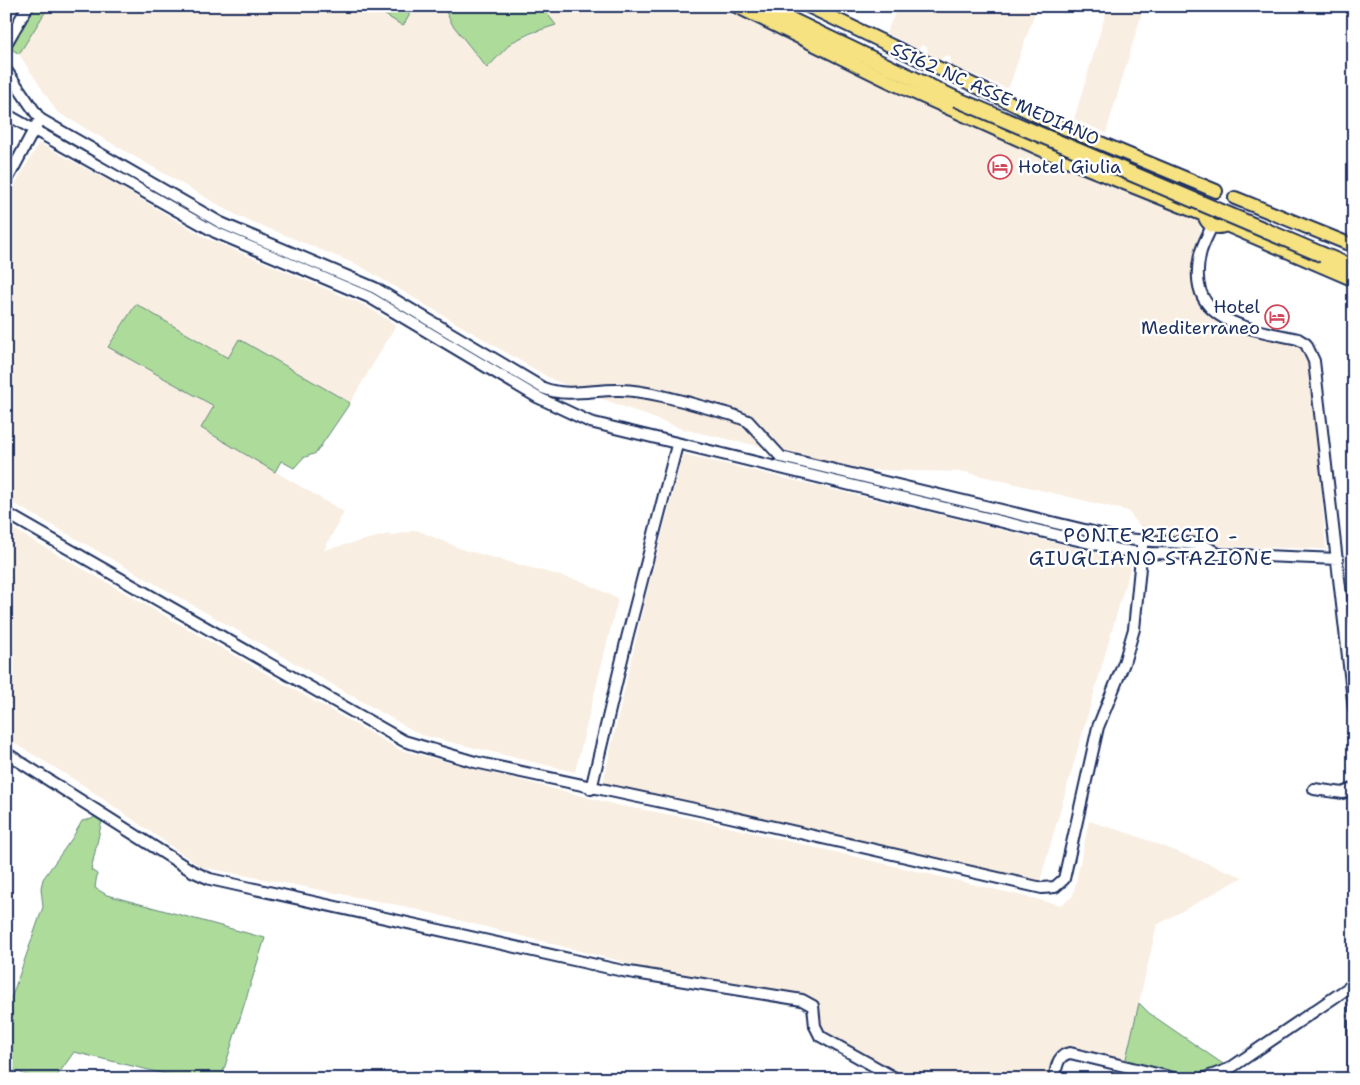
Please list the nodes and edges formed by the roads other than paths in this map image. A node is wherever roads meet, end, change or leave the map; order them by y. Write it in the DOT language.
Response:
graph roads {
  1 [pos="28,6"];
  2 [pos="736,6"];
  3 [pos="762,6"];
  4 [pos="782,6"];
  5 [pos="808,6"];
  6 [pos="6,44"];
  7 [pos="6,70"];
  8 [pos="958,95"];
  9 [pos="6,114"];
  10 [pos="40,119"];
  11 [pos="34,129"];
  12 [pos="6,182"];
  13 [pos="1212,226"];
  14 [pos="1354,246"];
  15 [pos="1354,258"];
  16 [pos="1354,268"];
  17 [pos="1354,280"];
  18 [pos="677,445"];
  19 [pos="6,513"];
  20 [pos="1142,541"];
  21 [pos="1141,553"];
  22 [pos="1218,554"];
  23 [pos="1338,559"];
  24 [pos="1354,709"];
  25 [pos="6,753"];
  26 [pos="592,788"];
  27 [pos="1354,788"];
  28 [pos="1314,789"];
  29 [pos="1354,984"];
  30 [pos="1354,1004"];
  31 [pos="1354,1078"];
  32 [pos="897,1079"];
  33 [pos="1054,1079"];
  34 [pos="1178,1079"];
  35 [pos="1202,1079"];
  1 -- 6 [label="street"];
  2 -- 13 [label="main road"];
  3 -- 8 [label="highway, SS162 NC ASSE MEDIANO"];
  4 -- 8 [label="highway, SS162 NC ASSE MEDIANO"];
  5 -- 14 [label="main road"];
  7 -- 10 [label="street"];
  8 -- 15 [label="highway, SS162 NC ASSE MEDIANO"];
  8 -- 16 [label="highway, SS162 NC ASSE MEDIANO, bridge"];
  9 -- 11 [label="street"];
  10 -- 11 [label="street"];
  10 -- 20 [label="street"];
  11 -- 12 [label="street"];
  11 -- 18 [label="street"];
  13 -- 17 [label="main road"];
  13 -- 23 [label="street"];
  18 -- 21 [label="street"];
  18 -- 26 [label="street"];
  19 -- 26 [label="street"];
  20 -- 21 [label="street"];
  20 -- 22 [label="street"];
  21 -- 22 [label="street"];
  21 -- 26 [label="street"];
  22 -- 23 [label="street"];
  23 -- 24 [label="street"];
  25 -- 32 [label="street"];
  27 -- 28 [label="street"];
  29 -- 35 [label="street"];
  30 -- 31 [label="street"];
  33 -- 34 [label="street"];
}
